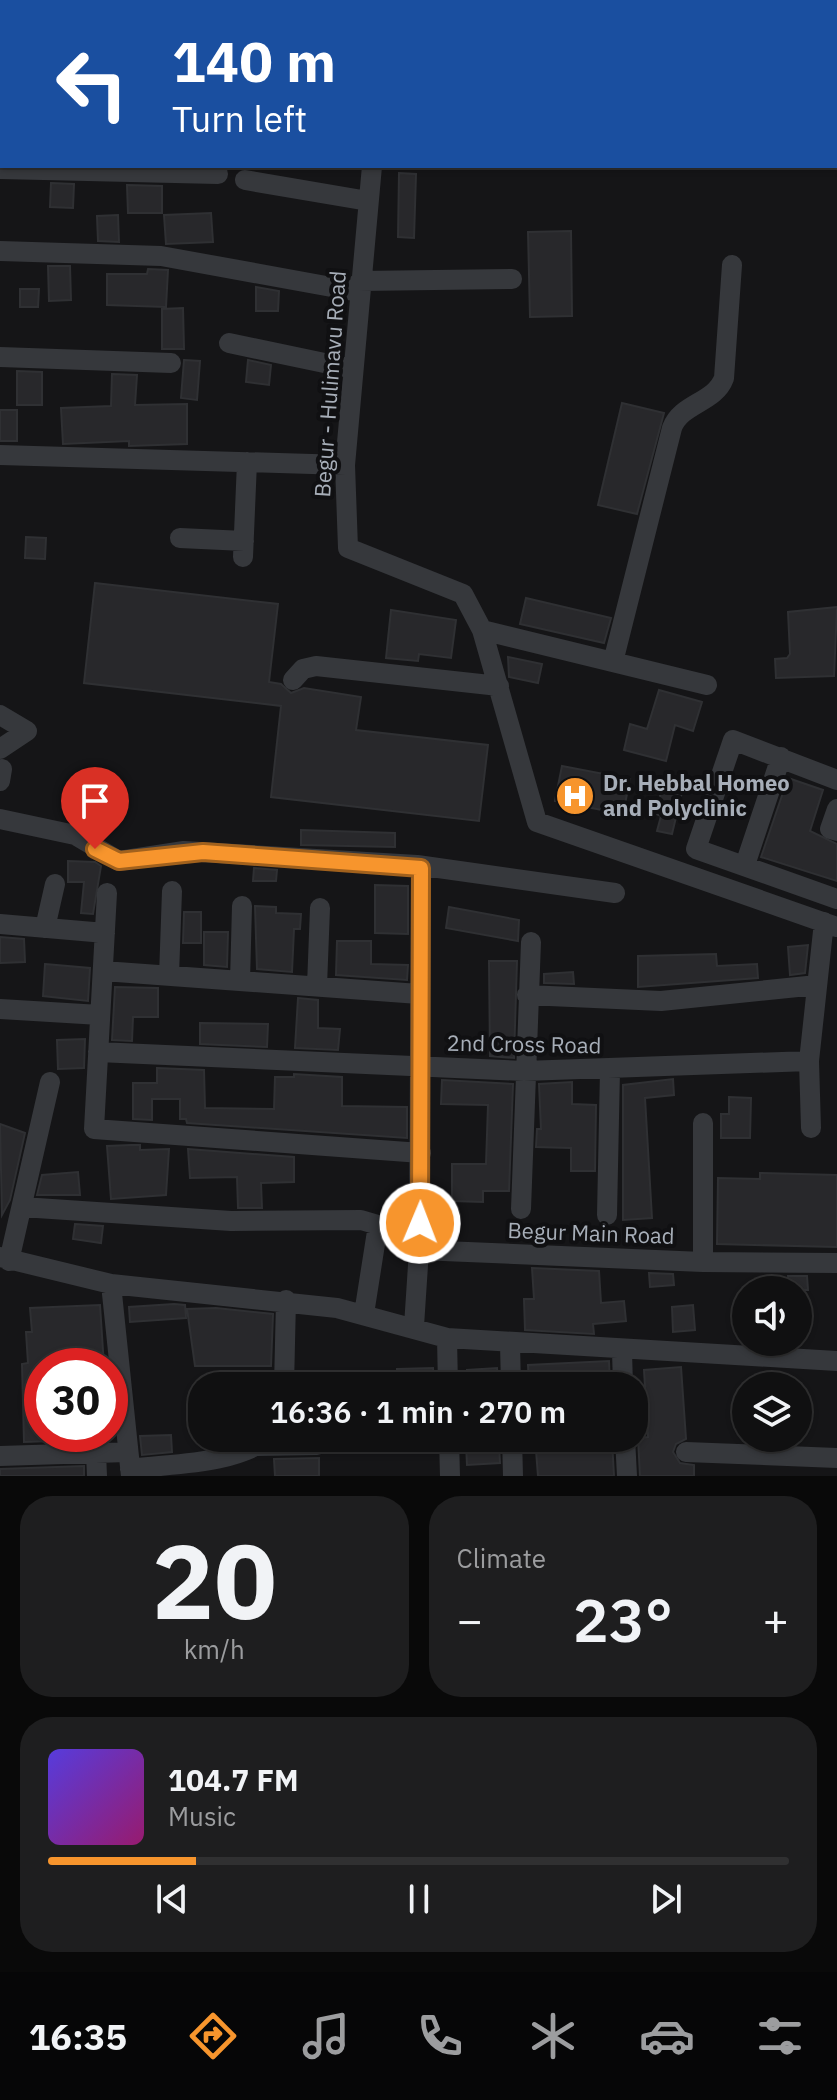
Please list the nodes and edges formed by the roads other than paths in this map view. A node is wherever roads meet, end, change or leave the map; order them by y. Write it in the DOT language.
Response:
graph roads {
  1 [pos="372,168"];
  2 [pos="0,169"];
  3 [pos="218,174"];
  4 [pos="245,180"];
  5 [pos="368,201"];
  6 [pos="0,251"];
  7 [pos="732,265"];
  8 [pos="512,279"];
  9 [pos="359,287"];
  10 [pos="229,343"];
  11 [pos="0,357"];
  12 [pos="171,363"];
  13 [pos="353,369"];
  14 [pos="0,455"];
  15 [pos="247,462"];
  16 [pos="345,465"];
  17 [pos="180,538"];
  18 [pos="482,630"];
  19 [pos="613,662"];
  20 [pos="293,680"];
  21 [pos="707,685"];
  22 [pos="499,686"];
  23 [pos="0,715"];
  24 [pos="781,757"];
  25 [pos="1,766"];
  26 [pos="837,780"];
  27 [pos="837,809"];
  28 [pos="0,819"];
  29 [pos="837,831"];
  30 [pos="745,865"];
  31 [pos="421,868"];
  32 [pos="55,884"];
  33 [pos="172,891"];
  34 [pos="107,893"];
  35 [pos="615,893"];
  36 [pos="837,899"];
  37 [pos="242,906"];
  38 [pos="320,908"];
  39 [pos="0,924"];
  40 [pos="830,925"];
  41 [pos="45,928"];
  42 [pos="105,933"];
  43 [pos="531,942"];
  44 [pos="103,971"];
  45 [pos="169,976"];
  46 [pos="240,981"];
  47 [pos="817,985"];
  48 [pos="317,986"];
  49 [pos="419,994"];
  50 [pos="527,995"];
  51 [pos="0,1009"];
  52 [pos="100,1015"];
  53 [pos="98,1052"];
  54 [pos="809,1061"];
  55 [pos="420,1067"];
  56 [pos="610,1070"];
  57 [pos="524,1071"];
  58 [pos="50,1082"];
  59 [pos="703,1123"];
  60 [pos="811,1128"];
  61 [pos="421,1153"];
  62 [pos="22,1207"];
  63 [pos="521,1209"];
  64 [pos="607,1215"];
  65 [pos="419,1250"];
  66 [pos="5,1259"];
  67 [pos="703,1262"];
  68 [pos="837,1263"];
  69 [pos="111,1284"];
  70 [pos="286,1300"];
  71 [pos="364,1314"];
  72 [pos="414,1326"];
  73 [pos="447,1338"];
  74 [pos="510,1344"];
  75 [pos="622,1351"];
  76 [pos="837,1361"];
  77 [pos="284,1372"];
  78 [pos="448,1372"];
  79 [pos="511,1372"];
  80 [pos="623,1372"];
  81 [pos="238,1452"];
  82 [pos="449,1452"];
  83 [pos="512,1452"];
  84 [pos="626,1452"];
  85 [pos="686,1452"];
  86 [pos="96,1453"];
  87 [pos="0,1456"];
  88 [pos="837,1458"];
  89 [pos="129,1466"];
  90 [pos="97,1476"];
  91 [pos="450,1476"];
  92 [pos="513,1476"];
  93 [pos="627,1476"];
  1 -- 5 [label="street, Begur - Hulimavu Road"];
  2 -- 3 [label="street"];
  4 -- 5 [label="street"];
  5 -- 9 [label="street, Begur - Hulimavu Road"];
  6 -- 9 [label="street"];
  7 -- 19 [label="street"];
  8 -- 9 [label="street"];
  9 -- 13 [label="street, Begur - Hulimavu Road"];
  10 -- 13 [label="street"];
  11 -- 12 [label="street"];
  13 -- 16 [label="street, Begur - Hulimavu Road"];
  14 -- 15 [label="street"];
  15 -- 16 [label="street"];
  15 -- 17 [label="street"];
  16 -- 18 [label="street, Begur - Hulimavu Road"];
  18 -- 19 [label="street"];
  18 -- 22 [label="street, Begur - Hulimavu Road"];
  19 -- 21 [label="street"];
  20 -- 22 [label="street"];
  22 -- 40 [label="street, Begur - Hulimavu Road"];
  23 -- 25 [label="street"];
  24 -- 26 [label="street"];
  24 -- 30 [label="street"];
  24 -- 30 [label="street"];
  27 -- 29 [label="street"];
  28 -- 31 [label="street"];
  30 -- 36 [label="street"];
  31 -- 35 [label="street"];
  31 -- 49 [label="street"];
  32 -- 41 [label="street"];
  33 -- 45 [label="street"];
  34 -- 42 [label="street"];
  37 -- 46 [label="street"];
  38 -- 48 [label="street"];
  39 -- 41 [label="street"];
  40 -- 47 [label="street"];
  41 -- 42 [label="street"];
  42 -- 44 [label="street"];
  43 -- 50 [label="street"];
  44 -- 45 [label="street"];
  44 -- 52 [label="street"];
  45 -- 46 [label="street"];
  46 -- 48 [label="street"];
  47 -- 50 [label="street"];
  47 -- 54 [label="street"];
  48 -- 49 [label="street"];
  49 -- 55 [label="street"];
  50 -- 57 [label="street"];
  51 -- 52 [label="street"];
  52 -- 53 [label="street"];
  53 -- 55 [label="street, 2nd Cross Road"];
  53 -- 61 [label="street"];
  54 -- 56 [label="street, 2nd Cross Road"];
  54 -- 60 [label="street"];
  55 -- 57 [label="street, 2nd Cross Road"];
  55 -- 61 [label="street"];
  56 -- 57 [label="street, 2nd Cross Road"];
  56 -- 64 [label="street"];
  57 -- 63 [label="street"];
  58 -- 62 [label="street"];
  59 -- 67 [label="street"];
  61 -- 65 [label="street"];
  62 -- 66 [label="street"];
  62 -- 71 [label="street"];
  65 -- 67 [label="street, Begur Main Road"];
  65 -- 72 [label="street"];
  66 -- 69 [label="street"];
  67 -- 68 [label="street, Begur Main Road"];
  69 -- 70 [label="street"];
  69 -- 89 [label="street"];
  70 -- 71 [label="street"];
  70 -- 77 [label="street"];
  71 -- 72 [label="street"];
  72 -- 73 [label="street"];
  73 -- 74 [label="street"];
  73 -- 78 [label="street"];
  74 -- 75 [label="street"];
  74 -- 79 [label="street"];
  75 -- 76 [label="street"];
  75 -- 80 [label="street"];
  81 -- 89 [label="street"];
  82 -- 91 [label="street"];
  83 -- 92 [label="street"];
  84 -- 93 [label="street"];
  85 -- 88 [label="street"];
  86 -- 87 [label="street"];
  86 -- 89 [label="street"];
  86 -- 90 [label="street"];
}
